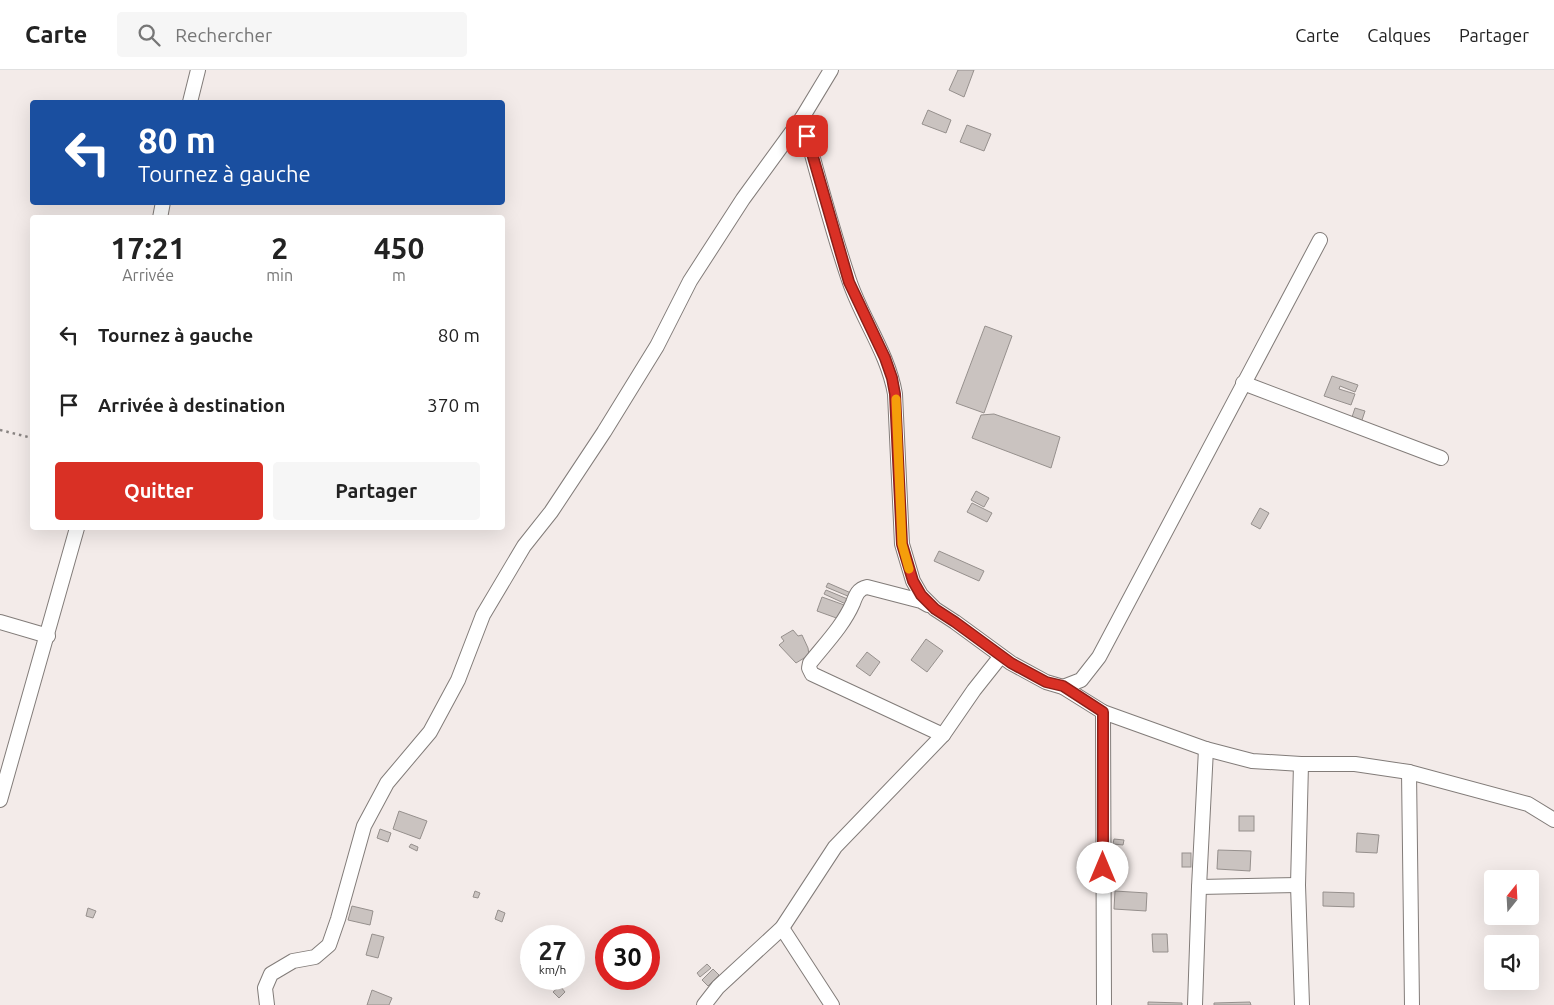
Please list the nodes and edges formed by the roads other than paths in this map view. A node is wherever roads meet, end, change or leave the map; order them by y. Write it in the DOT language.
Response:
graph roads {
  1 [pos="198,70"];
  2 [pos="831,70"];
  3 [pos="190,100"];
  4 [pos="802,118"];
  5 [pos="1320,240"];
  6 [pos="1243,383"];
  7 [pos="1441,458"];
  8 [pos="76,530"];
  9 [pos="935,609"];
  10 [pos="0,622"];
  11 [pos="48,636"];
  12 [pos="1001,656"];
  13 [pos="1063,686"];
  14 [pos="1103,712"];
  15 [pos="943,735"];
  16 [pos="1206,749"];
  17 [pos="1300,764"];
  18 [pos="1408,772"];
  19 [pos="0,800"];
  20 [pos="1554,820"];
  21 [pos="1298,885"];
  22 [pos="1199,887"];
  23 [pos="782,928"];
  24 [pos="267,1005"];
  25 [pos="704,1005"];
  26 [pos="832,1005"];
  27 [pos="1104,1005"];
  28 [pos="1195,1005"];
  29 [pos="1302,1005"];
  30 [pos="1412,1005"];
  1 -- 3 [label="street"];
  2 -- 4 [label="street"];
  4 -- 9 [label="street"];
  4 -- 24 [label="street"];
  5 -- 6 [label="street"];
  6 -- 7 [label="street"];
  6 -- 13 [label="street"];
  8 -- 11 [label="street"];
  9 -- 12 [label="street"];
  9 -- 15 [label="street"];
  10 -- 11 [label="street"];
  11 -- 19 [label="street"];
  12 -- 13 [label="street"];
  12 -- 15 [label="street"];
  13 -- 14 [label="street"];
  14 -- 16 [label="street"];
  14 -- 27 [label="street"];
  15 -- 23 [label="street"];
  16 -- 17 [label="street"];
  16 -- 22 [label="street"];
  17 -- 18 [label="street"];
  17 -- 21 [label="street"];
  18 -- 20 [label="street"];
  18 -- 30 [label="street"];
  21 -- 22 [label="street"];
  21 -- 29 [label="street"];
  22 -- 28 [label="street"];
  23 -- 25 [label="street"];
  23 -- 26 [label="street"];
}
